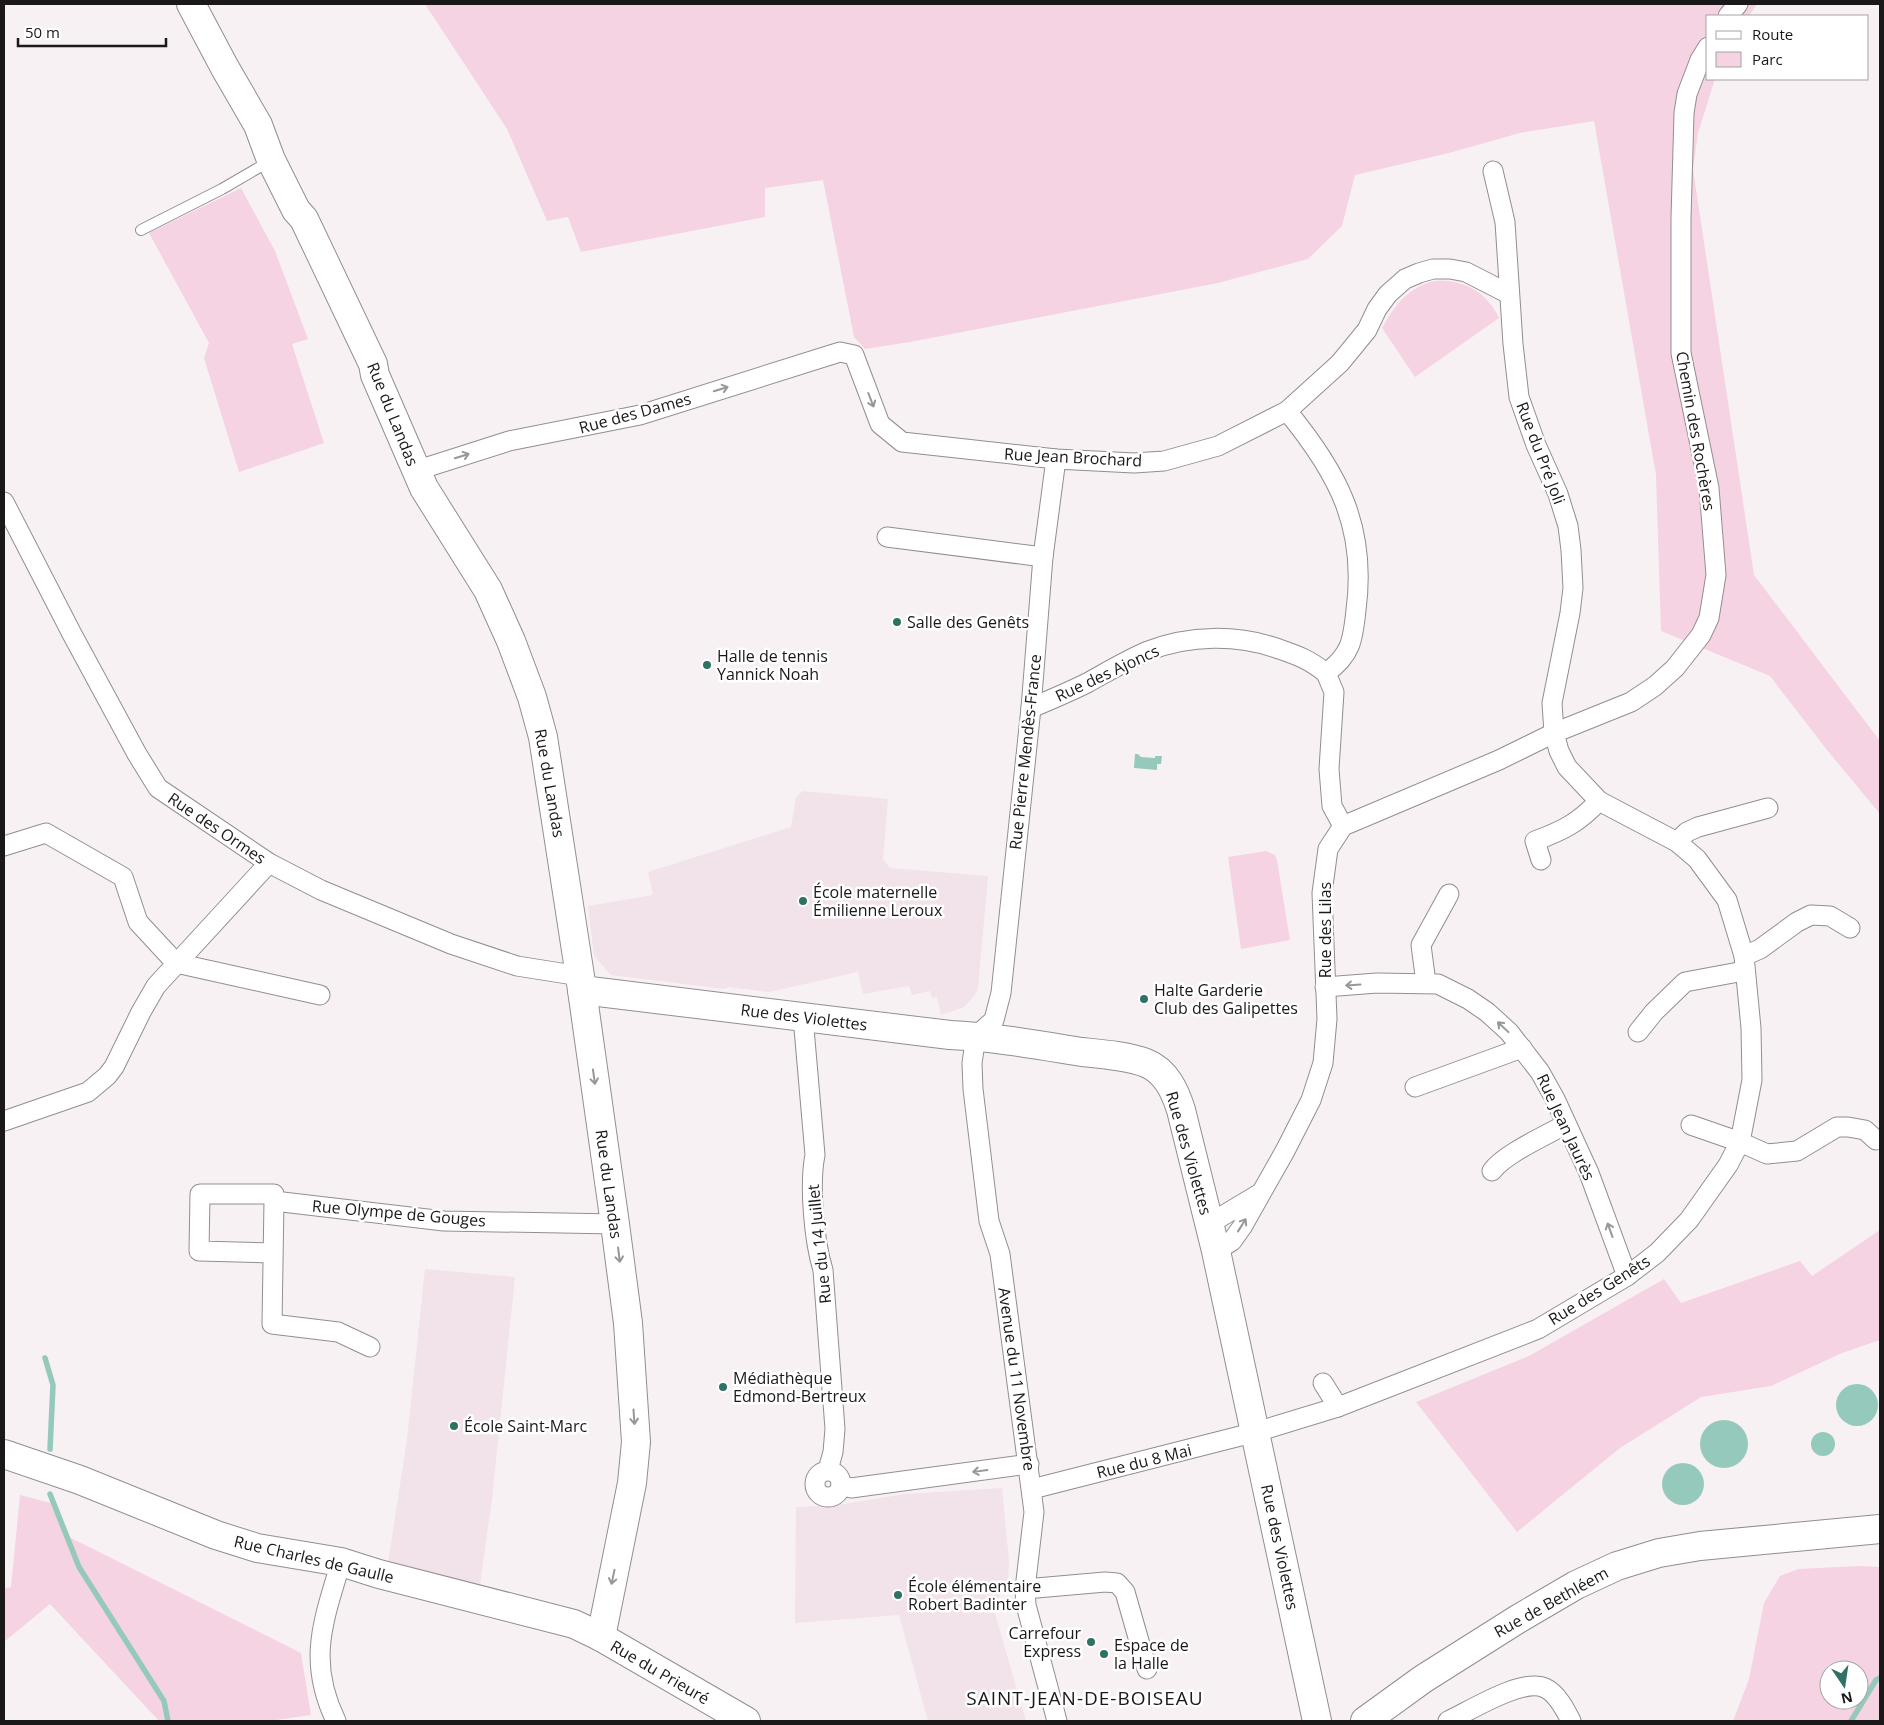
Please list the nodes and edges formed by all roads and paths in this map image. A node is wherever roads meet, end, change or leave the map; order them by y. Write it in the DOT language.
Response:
graph roads {
  1 [pos="191,4"];
  2 [pos="1738,4"];
  3 [pos="1729,15"];
  4 [pos="1706,50"];
  5 [pos="271,160"];
  6 [pos="1493,171"];
  7 [pos="141,230"];
  8 [pos="1509,294"];
  9 [pos="854,355"];
  10 [pos="1286,411"];
  11 [pos="1056,459"];
  12 [pos="416,471"];
  13 [pos="4,502"];
  14 [pos="887,537"];
  15 [pos="1043,557"];
  16 [pos="1326,673"];
  17 [pos="1031,708"];
  18 [pos="1554,733"];
  19 [pos="1599,801"];
  20 [pos="1768,808"];
  21 [pos="1343,826"];
  22 [pos="1677,842"];
  23 [pos="4,846"];
  24 [pos="1541,860"];
  25 [pos="269,863"];
  26 [pos="1448,894"];
  27 [pos="1850,928"];
  28 [pos="176,963"];
  29 [pos="1744,963"];
  30 [pos="581,983"];
  31 [pos="1426,983"];
  32 [pos="1325,987"];
  33 [pos="320,995"];
  34 [pos="803,1017"];
  35 [pos="1638,1032"];
  36 [pos="976,1036"];
  37 [pos="1522,1048"];
  38 [pos="1415,1087"];
  39 [pos="4,1121"];
  40 [pos="1566,1124"];
  41 [pos="1691,1125"];
  42 [pos="1876,1140"];
  43 [pos="1740,1142"];
  44 [pos="1492,1170"];
  45 [pos="1260,1193"];
  46 [pos="274,1201"];
  47 [pos="615,1224"];
  48 [pos="1209,1224"];
  49 [pos="1216,1251"];
  50 [pos="272,1253"];
  51 [pos="1627,1276"];
  52 [pos="370,1347"];
  53 [pos="1323,1383"];
  54 [pos="1338,1407"];
  55 [pos="1256,1432"];
  56 [pos="4,1454"];
  57 [pos="1029,1464"];
  58 [pos="1032,1489"];
  59 [pos="1880,1529"];
  60 [pos="341,1562"];
  61 [pos="1025,1589"];
  62 [pos="601,1637"];
  63 [pos="1147,1669"];
  64 [pos="336,1721"];
  65 [pos="746,1721"];
  66 [pos="1056,1721"];
  67 [pos="1317,1721"];
  68 [pos="1364,1721"];
  69 [pos="1448,1721"];
  70 [pos="1571,1721"];
  1 -- 5 [label="street, Rue du Landas"];
  2 -- 3 [label="street"];
  4 -- 18 [label="street, Chemin des Rochères"];
  5 -- 7 [label="lane"];
  5 -- 12 [label="street, Rue du Landas"];
  6 -- 8 [label="street, Rue du Pré Joli"];
  8 -- 10 [label="street, Rue Jean Brochard"];
  8 -- 18 [label="street, Rue du Pré Joli"];
  9 -- 11 [label="street, Rue Jean Brochard, one-way"];
  12 -- 9 [label="street, Rue des Dames, one-way"];
  10 -- 11 [label="street, Rue Jean Brochard"];
  10 -- 16 [label="street"];
  11 -- 15 [label="street, Rue Pierre Mendès-France"];
  12 -- 30 [label="street, Rue du Landas"];
  13 -- 25 [label="street, Rue des Ormes"];
  14 -- 15 [label="street"];
  15 -- 17 [label="street, Rue Pierre Mendès-France"];
  16 -- 17 [label="street, Rue des Ajoncs"];
  16 -- 21 [label="street"];
  17 -- 36 [label="street, Rue Pierre Mendès-France"];
  18 -- 19 [label="street, Rue des Genêts"];
  18 -- 21 [label="street"];
  19 -- 22 [label="street, Rue des Genêts"];
  19 -- 24 [label="street"];
  20 -- 22 [label="street"];
  21 -- 32 [label="street, Rue des Lilas"];
  22 -- 29 [label="street, Rue des Genêts"];
  23 -- 28 [label="street"];
  25 -- 28 [label="street"];
  25 -- 30 [label="street, Rue des Ormes"];
  26 -- 31 [label="street"];
  27 -- 29 [label="street"];
  28 -- 33 [label="street"];
  28 -- 39 [label="street"];
  29 -- 35 [label="street"];
  29 -- 43 [label="street, Rue des Genêts"];
  30 -- 34 [label="street, Rue des Violettes"];
  30 -- 47 [label="street, Rue du Landas, one-way"];
  31 -- 32 [label="street, Rue Jean Jaurès, one-way"];
  37 -- 31 [label="street, Rue Jean Jaurès, one-way"];
  32 -- 45 [label="street, Rue des Lilas"];
  34 -- 36 [label="street, Rue des Violettes"];
  57 -- 34 [label="street, Rue du 14 Juillet, one-way"];
  36 -- 48 [label="street, Rue des Violettes"];
  36 -- 57 [label="street, Avenue du 11 Novembre"];
  37 -- 38 [label="street"];
  37 -- 40 [label="street, Rue Jean Jaurès"];
  40 -- 44 [label="street"];
  51 -- 40 [label="street, Rue Jean Jaurès, one-way"];
  41 -- 43 [label="street"];
  42 -- 43 [label="street"];
  43 -- 51 [label="street, Rue des Genêts"];
  45 -- 48 [label="street, Rue des Lilas"];
  49 -- 45 [label="street, Rue des Lilas, one-way"];
  46 -- 47 [label="street, Rue Olympe de Gouges"];
  46 -- 50 [label="street"];
  46 -- 50 [label="street, Rue Olympe de Gouges"];
  47 -- 62 [label="street, Rue du Landas, one-way"];
  48 -- 49 [label="street, Rue des Violettes"];
  49 -- 55 [label="street, Rue des Violettes"];
  50 -- 52 [label="street"];
  51 -- 54 [label="street, Rue des Genêts"];
  53 -- 54 [label="street"];
  54 -- 55 [label="street, Rue des Genêts"];
  55 -- 58 [label="street, Rue du 8 Mai"];
  55 -- 67 [label="street, Rue des Violettes"];
  56 -- 60 [label="street, Rue Charles de Gaulle"];
  57 -- 58 [label="street, Avenue du 11 Novembre"];
  58 -- 61 [label="street, Avenue du 11 Novembre"];
  59 -- 68 [label="street, Rue de Bethléem"];
  60 -- 62 [label="street, Rue Charles de Gaulle"];
  60 -- 64 [label="street"];
  61 -- 63 [label="street"];
  61 -- 66 [label="street, Avenue du 11 Novembre"];
  62 -- 65 [label="street, Rue du Prieuré"];
  69 -- 70 [label="street"];
}
